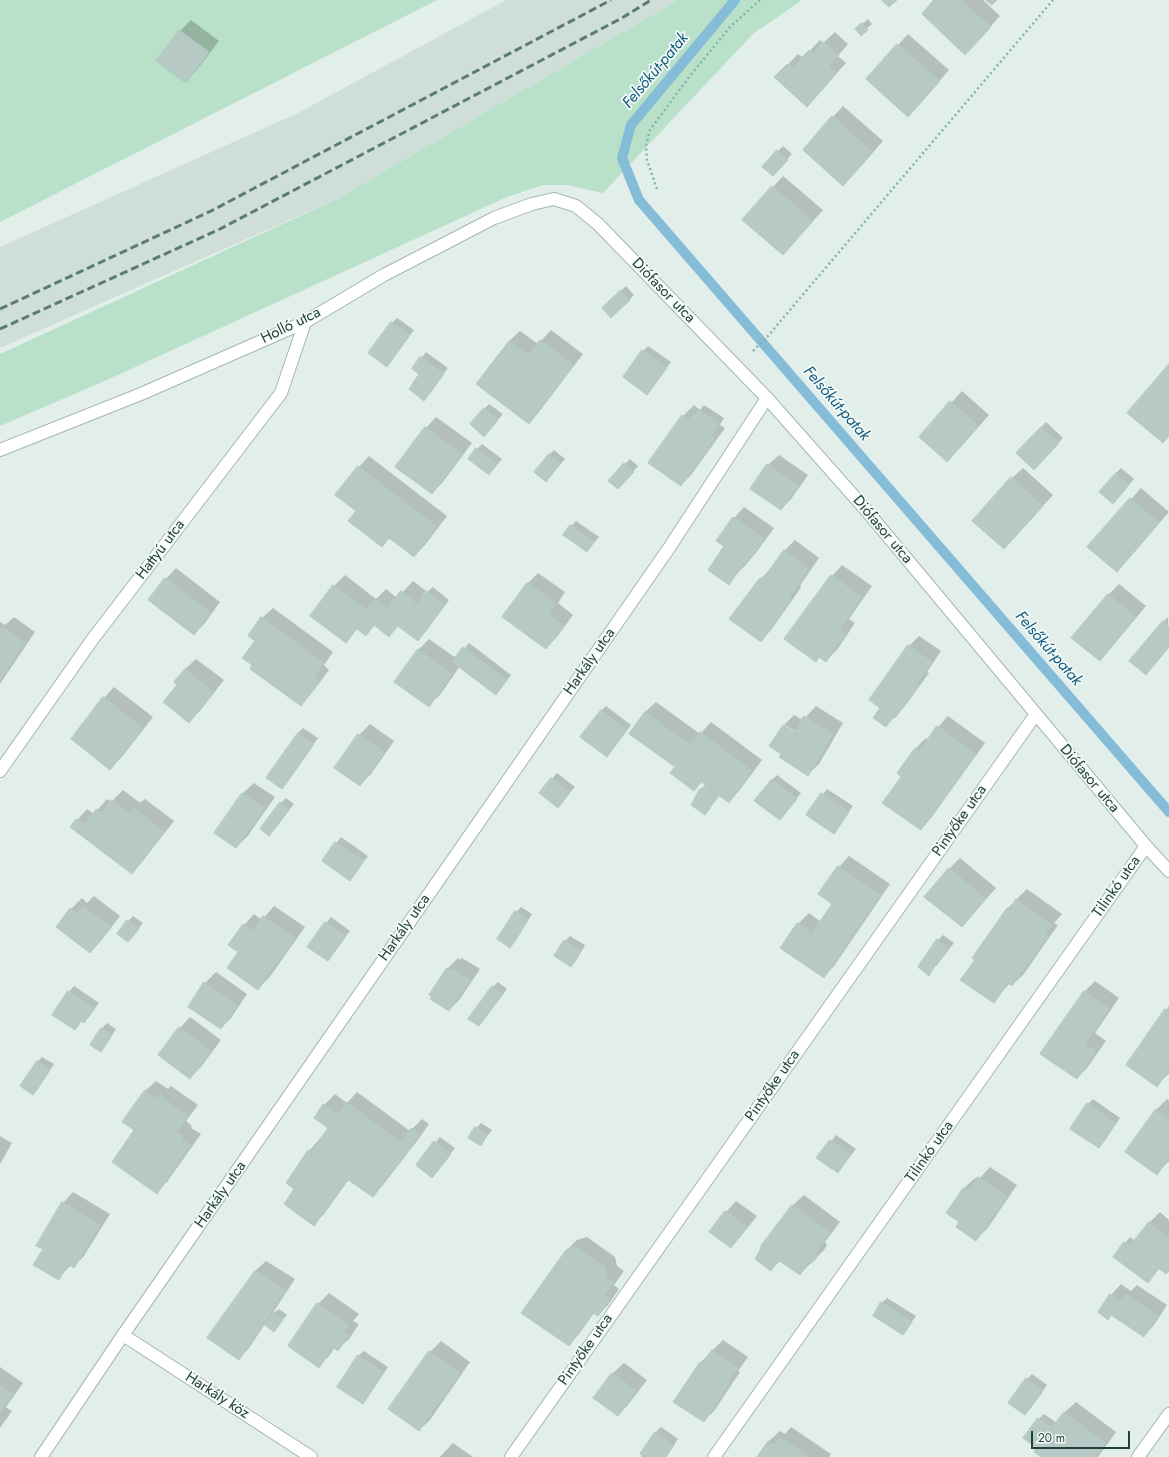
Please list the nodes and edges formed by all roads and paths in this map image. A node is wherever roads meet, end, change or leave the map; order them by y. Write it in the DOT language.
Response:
graph roads {
  1 [pos="760,0"];
  2 [pos="1053,0"];
  3 [pos="657,189"];
  4 [pos="576,206"];
  5 [pos="305,322"];
  6 [pos="751,354"];
  7 [pos="767,398"];
  8 [pos="0,450"];
  9 [pos="1036,714"];
  10 [pos="0,771"];
  11 [pos="1146,846"];
  12 [pos="1169,871"];
  13 [pos="123,1336"];
  14 [pos="1169,1414"];
  15 [pos="41,1457"];
  16 [pos="311,1457"];
  17 [pos="511,1457"];
  18 [pos="714,1457"];
  19 [pos="1138,1457"];
  1 -- 3 [label="path"];
  2 -- 6 [label="path"];
  4 -- 5 [label="street, Holló utca"];
  4 -- 7 [label="street, Diófasor utca"];
  5 -- 8 [label="street, Holló utca"];
  5 -- 10 [label="street, Hattyú utca"];
  7 -- 9 [label="street, Diófasor utca"];
  7 -- 13 [label="street, Harkály utca"];
  9 -- 11 [label="street, Diófasor utca"];
  9 -- 17 [label="street, Pintyőke utca"];
  11 -- 12 [label="street, Diófasor utca"];
  11 -- 18 [label="street, Tilinkó utca"];
  13 -- 15 [label="street, Harkály utca"];
  13 -- 16 [label="street, Harkály köz"];
  14 -- 19 [label="street"];
}
